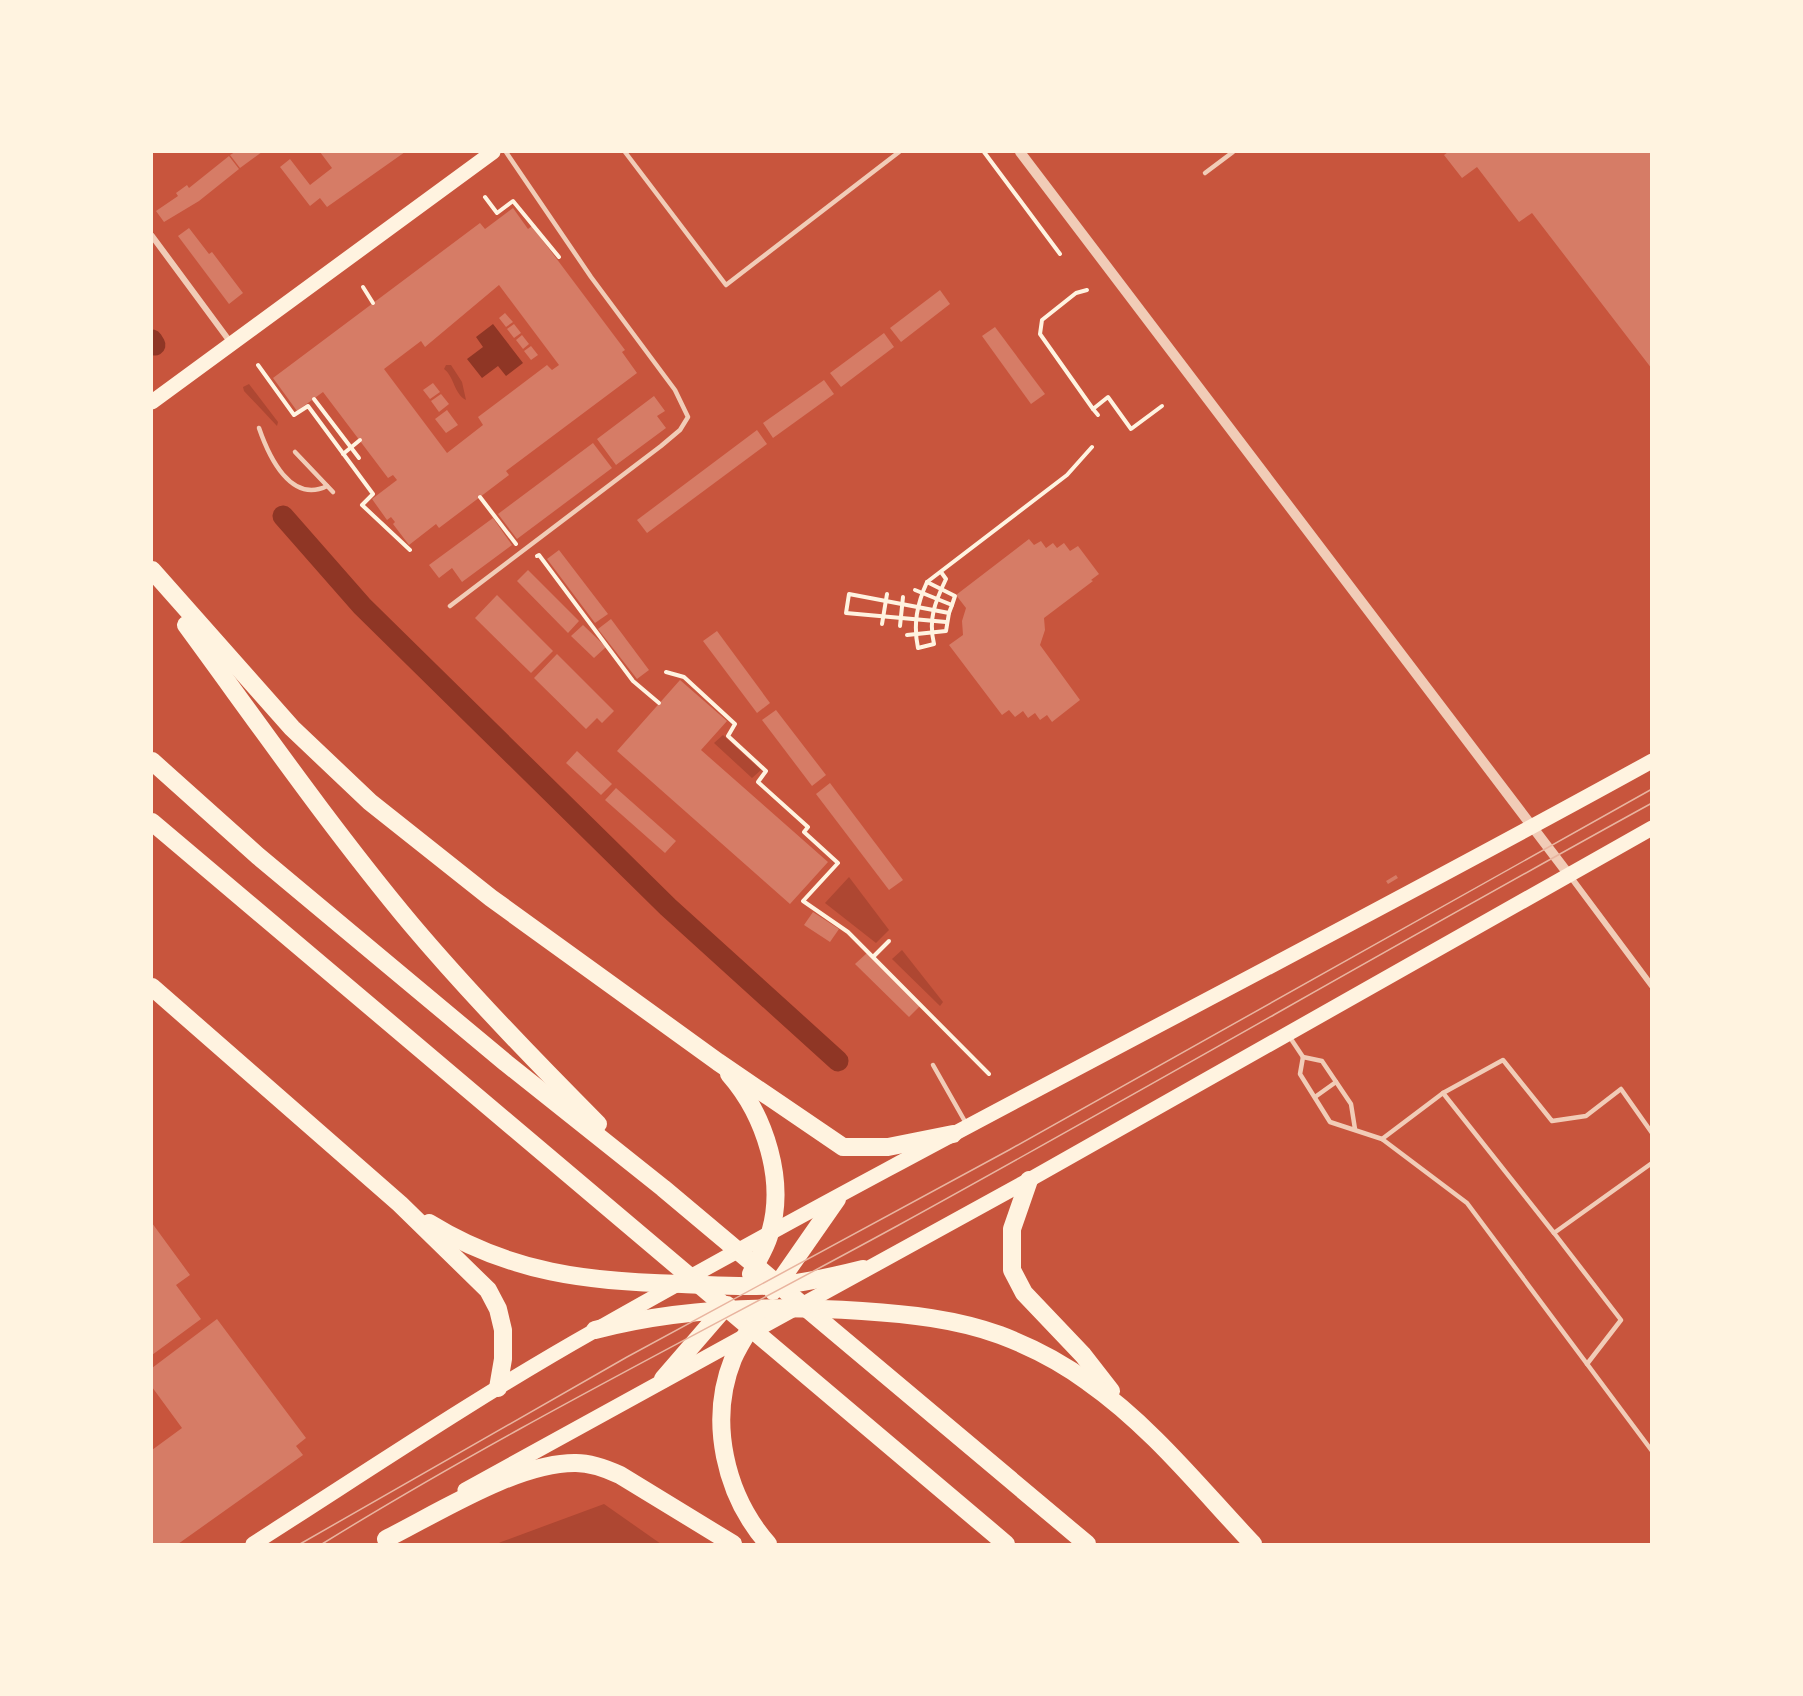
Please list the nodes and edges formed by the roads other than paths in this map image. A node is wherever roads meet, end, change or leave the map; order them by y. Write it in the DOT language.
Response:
graph roads {
  1 [pos="506,152"];
  2 [pos="625,152"];
  3 [pos="899,152"];
  4 [pos="1020,152"];
  5 [pos="1233,152"];
  6 [pos="485,154"];
  7 [pos="1204,173"];
  8 [pos="152,236"];
  9 [pos="231,343"];
  10 [pos="156,399"];
  11 [pos="259,428"];
  12 [pos="295,452"];
  13 [pos="327,486"];
  14 [pos="333,492"];
  15 [pos="152,570"];
  16 [pos="152,577"];
  17 [pos="450,606"];
  18 [pos="152,761"];
  19 [pos="1652,761"];
  20 [pos="152,822"];
  21 [pos="1534,827"];
  22 [pos="1652,828"];
  23 [pos="1569,875"];
  24 [pos="1652,986"];
  25 [pos="152,987"];
  26 [pos="1287,1033"];
  27 [pos="1303,1057"];
  28 [pos="717,1062"];
  29 [pos="933,1065"];
  30 [pos="1336,1082"];
  31 [pos="1443,1093"];
  32 [pos="1315,1097"];
  33 [pos="1356,1129"];
  34 [pos="960,1130"];
  35 [pos="1652,1133"];
  36 [pos="1382,1139"];
  37 [pos="1652,1163"];
  38 [pos="1029,1180"];
  39 [pos="663,1188"];
  40 [pos="837,1198"];
  41 [pos="400,1204"];
  42 [pos="1554,1233"];
  43 [pos="769,1236"];
  44 [pos="863,1269"];
  45 [pos="680,1284"];
  46 [pos="776,1285"];
  47 [pos="742,1286"];
  48 [pos="762,1308"];
  49 [pos="794,1308"];
  50 [pos="724,1309"];
  51 [pos="595,1330"];
  52 [pos="747,1333"];
  53 [pos="1587,1364"];
  54 [pos="663,1379"];
  55 [pos="498,1388"];
  56 [pos="1130,1416"];
  57 [pos="1652,1451"];
  58 [pos="381,1542"];
  59 [pos="253,1545"];
  60 [pos="734,1545"];
  61 [pos="768,1545"];
  62 [pos="1006,1545"];
  63 [pos="1088,1545"];
  64 [pos="1253,1545"];
  1 -- 17 [label="lane"];
  2 -- 3 [label="lane"];
  4 -- 21 [label="street"];
  5 -- 7 [label="lane"];
  6 -- 9 [label="main road"];
  8 -- 9 [label="street"];
  9 -- 10 [label="main road"];
  11 -- 13 [label="lane"];
  12 -- 13 [label="lane"];
  13 -- 14 [label="lane"];
  15 -- 28 [label="highway"];
  16 -- 39 [label="highway"];
  18 -- 39 [label="highway"];
  19 -- 21 [label="main road"];
  20 -- 62 [label="highway"];
  21 -- 23 [label="street"];
  21 -- 34 [label="main road"];
  22 -- 23 [label="main road"];
  23 -- 24 [label="street"];
  23 -- 26 [label="main road"];
  25 -- 41 [label="highway"];
  26 -- 27 [label="lane"];
  26 -- 38 [label="main road"];
  27 -- 30 [label="lane"];
  27 -- 32 [label="lane"];
  28 -- 34 [label="highway"];
  28 -- 43 [label="highway"];
  29 -- 34 [label="lane"];
  30 -- 32 [label="lane"];
  30 -- 33 [label="lane"];
  31 -- 35 [label="lane"];
  31 -- 36 [label="lane"];
  31 -- 42 [label="lane"];
  32 -- 33 [label="lane"];
  33 -- 36 [label="lane"];
  34 -- 40 [label="main road"];
  36 -- 53 [label="lane"];
  37 -- 42 [label="lane"];
  38 -- 44 [label="main road"];
  38 -- 56 [label="highway"];
  39 -- 63 [label="highway"];
  40 -- 43 [label="main road"];
  40 -- 46 [label="highway"];
  41 -- 45 [label="highway"];
  41 -- 55 [label="highway"];
  42 -- 53 [label="lane"];
  43 -- 45 [label="main road"];
  43 -- 47 [label="highway"];
  44 -- 46 [label="highway"];
  44 -- 49 [label="main road"];
  45 -- 47 [label="highway"];
  45 -- 51 [label="main road"];
  46 -- 47 [label="highway"];
  46 -- 48 [label="highway"];
  47 -- 50 [label="highway"];
  48 -- 49 [label="highway"];
  48 -- 50 [label="highway"];
  48 -- 52 [label="highway"];
  49 -- 52 [label="main road"];
  49 -- 56 [label="highway"];
  50 -- 51 [label="highway"];
  50 -- 54 [label="highway"];
  51 -- 55 [label="main road"];
  52 -- 54 [label="main road"];
  52 -- 61 [label="highway"];
  53 -- 57 [label="lane"];
  54 -- 58 [label="main road"];
  55 -- 59 [label="main road"];
  56 -- 64 [label="highway"];
  58 -- 60 [label="highway"];
}
